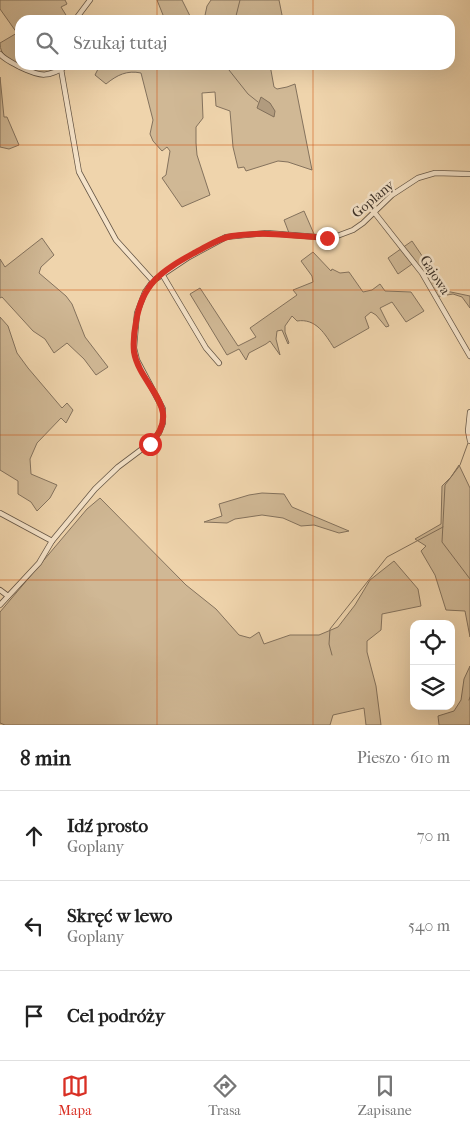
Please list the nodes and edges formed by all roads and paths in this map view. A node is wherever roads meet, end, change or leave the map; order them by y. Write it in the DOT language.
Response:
graph roads {
  1 [pos="90,0"];
  2 [pos="79,15"];
  3 [pos="0,54"];
  4 [pos="15,64"];
  5 [pos="28,70"];
  6 [pos="57,70"];
  7 [pos="61,70"];
  8 [pos="470,174"];
  9 [pos="374,212"];
  10 [pos="162,274"];
  11 [pos="153,281"];
  12 [pos="470,356"];
  13 [pos="219,363"];
  14 [pos="470,412"];
  15 [pos="470,441"];
  16 [pos="0,513"];
  17 [pos="52,541"];
  18 [pos="0,590"];
  19 [pos="8,596"];
  20 [pos="0,604"];
  1 -- 2 [label="street"];
  3 -- 4 [label="street"];
  5 -- 6 [label="street"];
  7 -- 11 [label="street"];
  8 -- 9 [label="street, Goplany"];
  9 -- 10 [label="street, Goplany"];
  9 -- 12 [label="street, Gajowa"];
  10 -- 11 [label="street, Goplany"];
  10 -- 13 [label="street"];
  11 -- 17 [label="street, Goplany"];
  14 -- 15 [label="street"];
  16 -- 17 [label="street"];
  17 -- 19 [label="street, Goplany"];
  18 -- 19 [label="street"];
  19 -- 20 [label="street, Goplany"];
}
